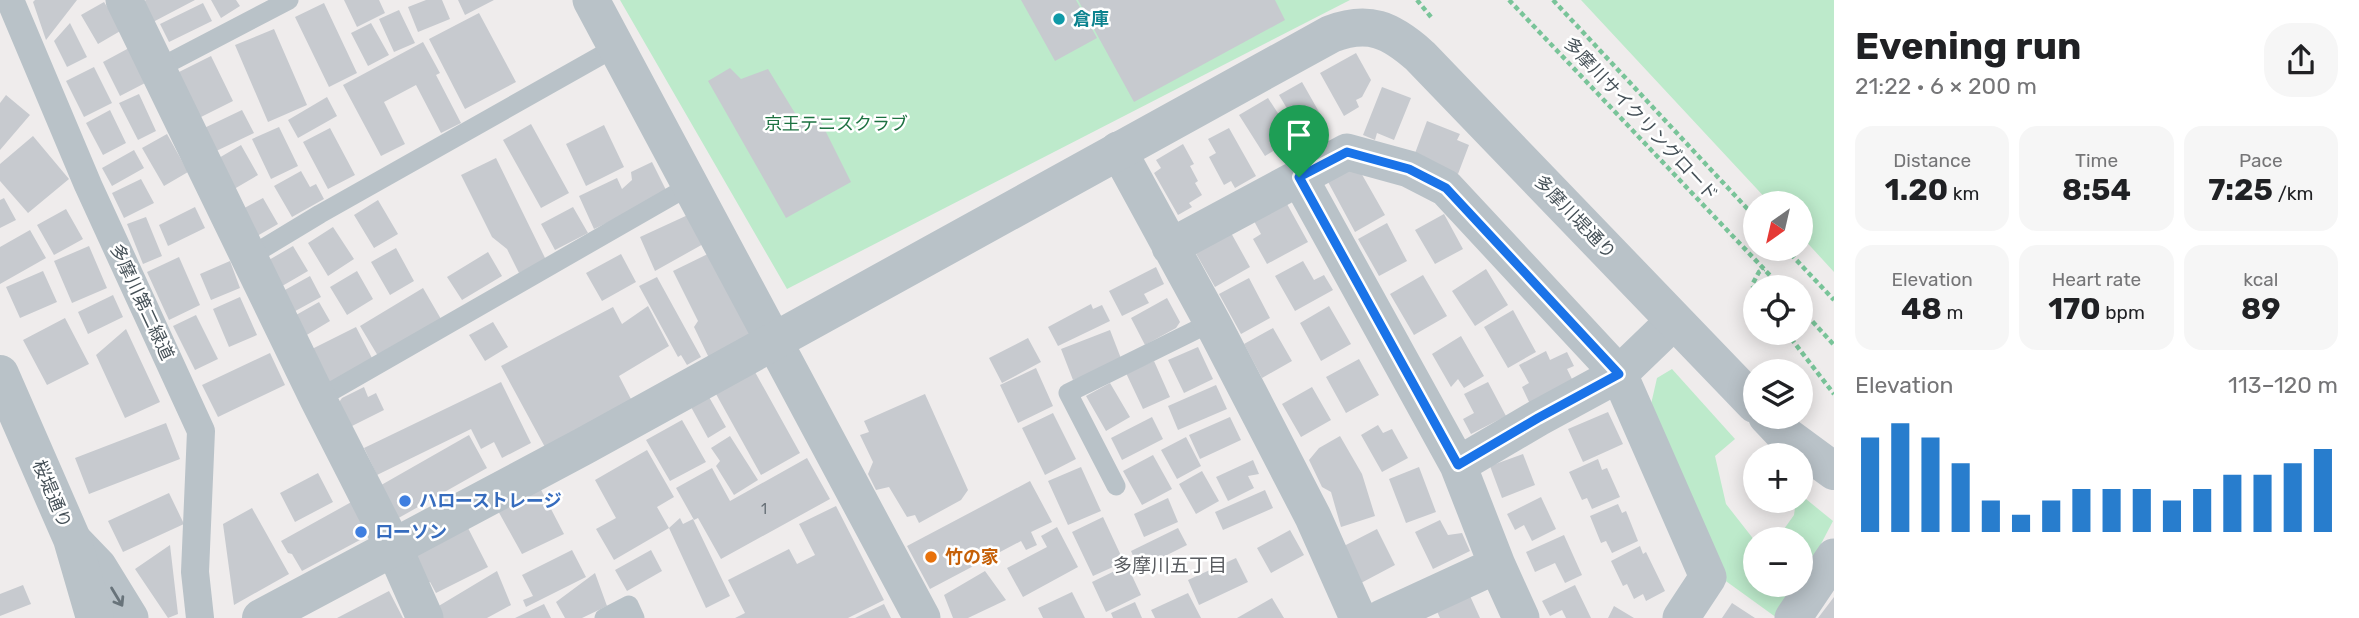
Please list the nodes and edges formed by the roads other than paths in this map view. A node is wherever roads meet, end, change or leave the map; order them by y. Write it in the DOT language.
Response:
graph roads {
  1 [pos="10,0"];
  2 [pos="124,0"];
  3 [pos="289,0"];
  4 [pos="591,0"];
  5 [pos="616,47"];
  6 [pos="157,69"];
  7 [pos="1118,150"];
  8 [pos="1299,177"];
  9 [pos="691,185"];
  10 [pos="1170,247"];
  11 [pos="249,257"];
  12 [pos="1674,321"];
  13 [pos="1212,322"];
  14 [pos="775,341"];
  15 [pos="0,373"];
  16 [pos="1619,374"];
  17 [pos="1743,392"];
  18 [pos="318,399"];
  19 [pos="1779,429"];
  20 [pos="1458,465"];
  21 [pos="1834,471"];
  22 [pos="1116,486"];
  23 [pos="72,539"];
  24 [pos="394,548"];
  25 [pos="1834,557"];
  26 [pos="1497,565"];
  27 [pos="95,618"];
  28 [pos="130,618"];
  29 [pos="200,618"];
  30 [pos="261,618"];
  31 [pos="425,618"];
  32 [pos="604,618"];
  33 [pos="635,618"];
  34 [pos="922,618"];
  35 [pos="1358,618"];
  36 [pos="1382,618"];
  37 [pos="1521,618"];
  38 [pos="1681,618"];
  39 [pos="1793,618"];
  1 -- 29 [label="street, 多摩川第二緑道"];
  2 -- 6 [label="street"];
  3 -- 6 [label="lane"];
  4 -- 5 [label="street"];
  5 -- 9 [label="street"];
  5 -- 11 [label="lane"];
  6 -- 11 [label="street"];
  7 -- 10 [label="street"];
  7 -- 12 [label="street, 多摩川堤通り"];
  7 -- 14 [label="street, 多摩川堤通り"];
  8 -- 10 [label="street"];
  8 -- 16 [label="street"];
  8 -- 20 [label="street"];
  9 -- 14 [label="street"];
  9 -- 18 [label="lane"];
  10 -- 13 [label="street"];
  11 -- 18 [label="street"];
  12 -- 16 [label="street"];
  12 -- 17 [label="street, 多摩川堤通り"];
  13 -- 22 [label="lane"];
  13 -- 35 [label="street"];
  14 -- 24 [label="street, 多摩川堤通り"];
  14 -- 34 [label="street"];
  15 -- 23 [label="street, 桜堤通り"];
  16 -- 20 [label="street"];
  16 -- 38 [label="street"];
  18 -- 24 [label="street"];
  19 -- 21 [label="street"];
  20 -- 26 [label="street"];
  23 -- 27 [label="street, 桜堤通り"];
  23 -- 28 [label="street, one-way"];
  24 -- 30 [label="street, 多摩川堤通り"];
  24 -- 31 [label="street"];
  25 -- 39 [label="street"];
  26 -- 36 [label="street"];
  26 -- 37 [label="street"];
  32 -- 33 [label="lane"];
}
